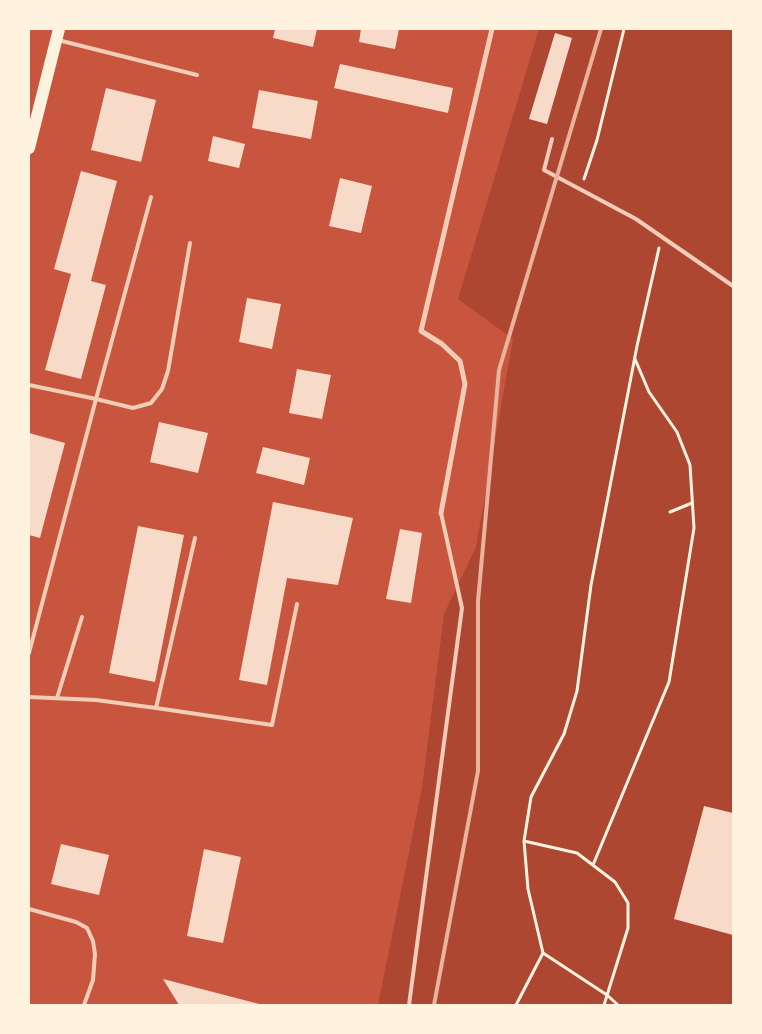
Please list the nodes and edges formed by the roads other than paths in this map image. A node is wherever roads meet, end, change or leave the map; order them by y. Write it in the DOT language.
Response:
graph roads {
  1 [pos="492,29"];
  2 [pos="57,34"];
  3 [pos="197,75"];
  4 [pos="552,139"];
  5 [pos="29,148"];
  6 [pos="151,197"];
  7 [pos="190,243"];
  8 [pos="733,286"];
  9 [pos="29,385"];
  10 [pos="96,399"];
  11 [pos="442,513"];
  12 [pos="195,538"];
  13 [pos="296,604"];
  14 [pos="82,617"];
  15 [pos="29,653"];
  16 [pos="29,697"];
  17 [pos="57,698"];
  18 [pos="156,708"];
  19 [pos="29,909"];
  20 [pos="84,1005"];
  21 [pos="409,1005"];
  1 -- 11 [label="street"];
  2 -- 3 [label="lane"];
  2 -- 5 [label="main road"];
  4 -- 8 [label="lane"];
  6 -- 10 [label="lane"];
  7 -- 10 [label="lane"];
  9 -- 10 [label="lane"];
  10 -- 15 [label="lane"];
  11 -- 21 [label="lane"];
  12 -- 18 [label="lane"];
  13 -- 18 [label="lane"];
  14 -- 17 [label="lane"];
  16 -- 17 [label="lane"];
  17 -- 18 [label="lane"];
  19 -- 20 [label="lane"];
}
